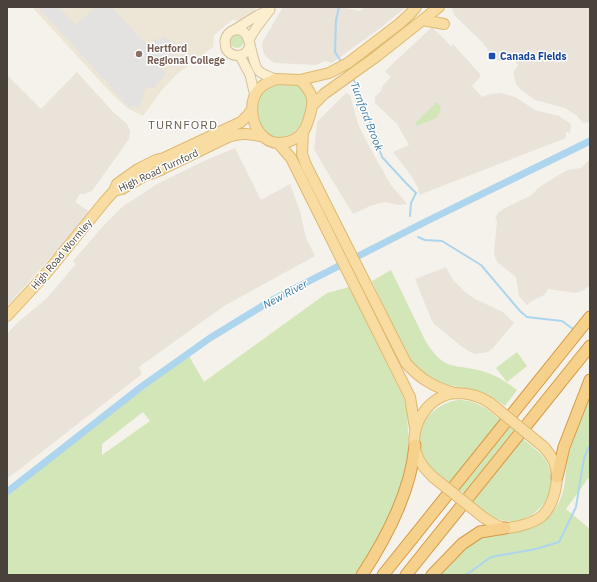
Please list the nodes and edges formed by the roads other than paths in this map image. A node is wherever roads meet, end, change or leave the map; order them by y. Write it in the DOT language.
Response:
graph roads {
  1 [pos="434,8"];
  2 [pos="271,9"];
  3 [pos="413,11"];
  4 [pos="423,20"];
  5 [pos="444,24"];
  6 [pos="234,30"];
  7 [pos="250,40"];
  8 [pos="240,56"];
  9 [pos="276,79"];
  10 [pos="300,80"];
  11 [pos="255,96"];
  12 [pos="313,104"];
  13 [pos="252,109"];
  14 [pos="304,131"];
  15 [pos="264,137"];
  16 [pos="278,143"];
  17 [pos="164,158"];
  18 [pos="158,171"];
  19 [pos="114,191"];
  20 [pos="7,316"];
  21 [pos="590,317"];
  22 [pos="590,346"];
  23 [pos="590,380"];
  24 [pos="454,393"];
  25 [pos="416,428"];
  26 [pos="415,445"];
  27 [pos="557,477"];
  28 [pos="505,528"];
  29 [pos="362,575"];
  30 [pos="383,575"];
  31 [pos="406,575"];
  32 [pos="432,575"];
  1 -- 3 [label="main road"];
  1 -- 4 [label="main road"];
  2 -- 6 [label="main road"];
  2 -- 7 [label="main road"];
  3 -- 10 [label="main road"];
  4 -- 5 [label="main road"];
  4 -- 12 [label="main road"];
  6 -- 7 [label="main road"];
  6 -- 8 [label="main road"];
  7 -- 8 [label="main road"];
  7 -- 9 [label="main road"];
  8 -- 11 [label="main road"];
  9 -- 10 [label="main road"];
  9 -- 11 [label="main road"];
  10 -- 12 [label="main road"];
  11 -- 13 [label="main road"];
  12 -- 14 [label="main road"];
  13 -- 15 [label="main road"];
  13 -- 17 [label="main road, High Road Turnford"];
  14 -- 16 [label="main road"];
  14 -- 24 [label="main road"];
  15 -- 16 [label="main road"];
  15 -- 18 [label="main road, High Road Turnford"];
  16 -- 25 [label="main road"];
  17 -- 18 [label="main road"];
  17 -- 19 [label="main road, High Road Turnford"];
  18 -- 19 [label="main road, High Road Turnford"];
  19 -- 20 [label="main road, High Road Wormley"];
  21 -- 30 [label="highway"];
  22 -- 31 [label="highway"];
  23 -- 27 [label="highway"];
  24 -- 25 [label="main road"];
  24 -- 27 [label="main road, bridge"];
  25 -- 26 [label="main road"];
  26 -- 28 [label="main road, bridge"];
  26 -- 29 [label="highway"];
  27 -- 28 [label="main road"];
  28 -- 32 [label="highway"];
}
